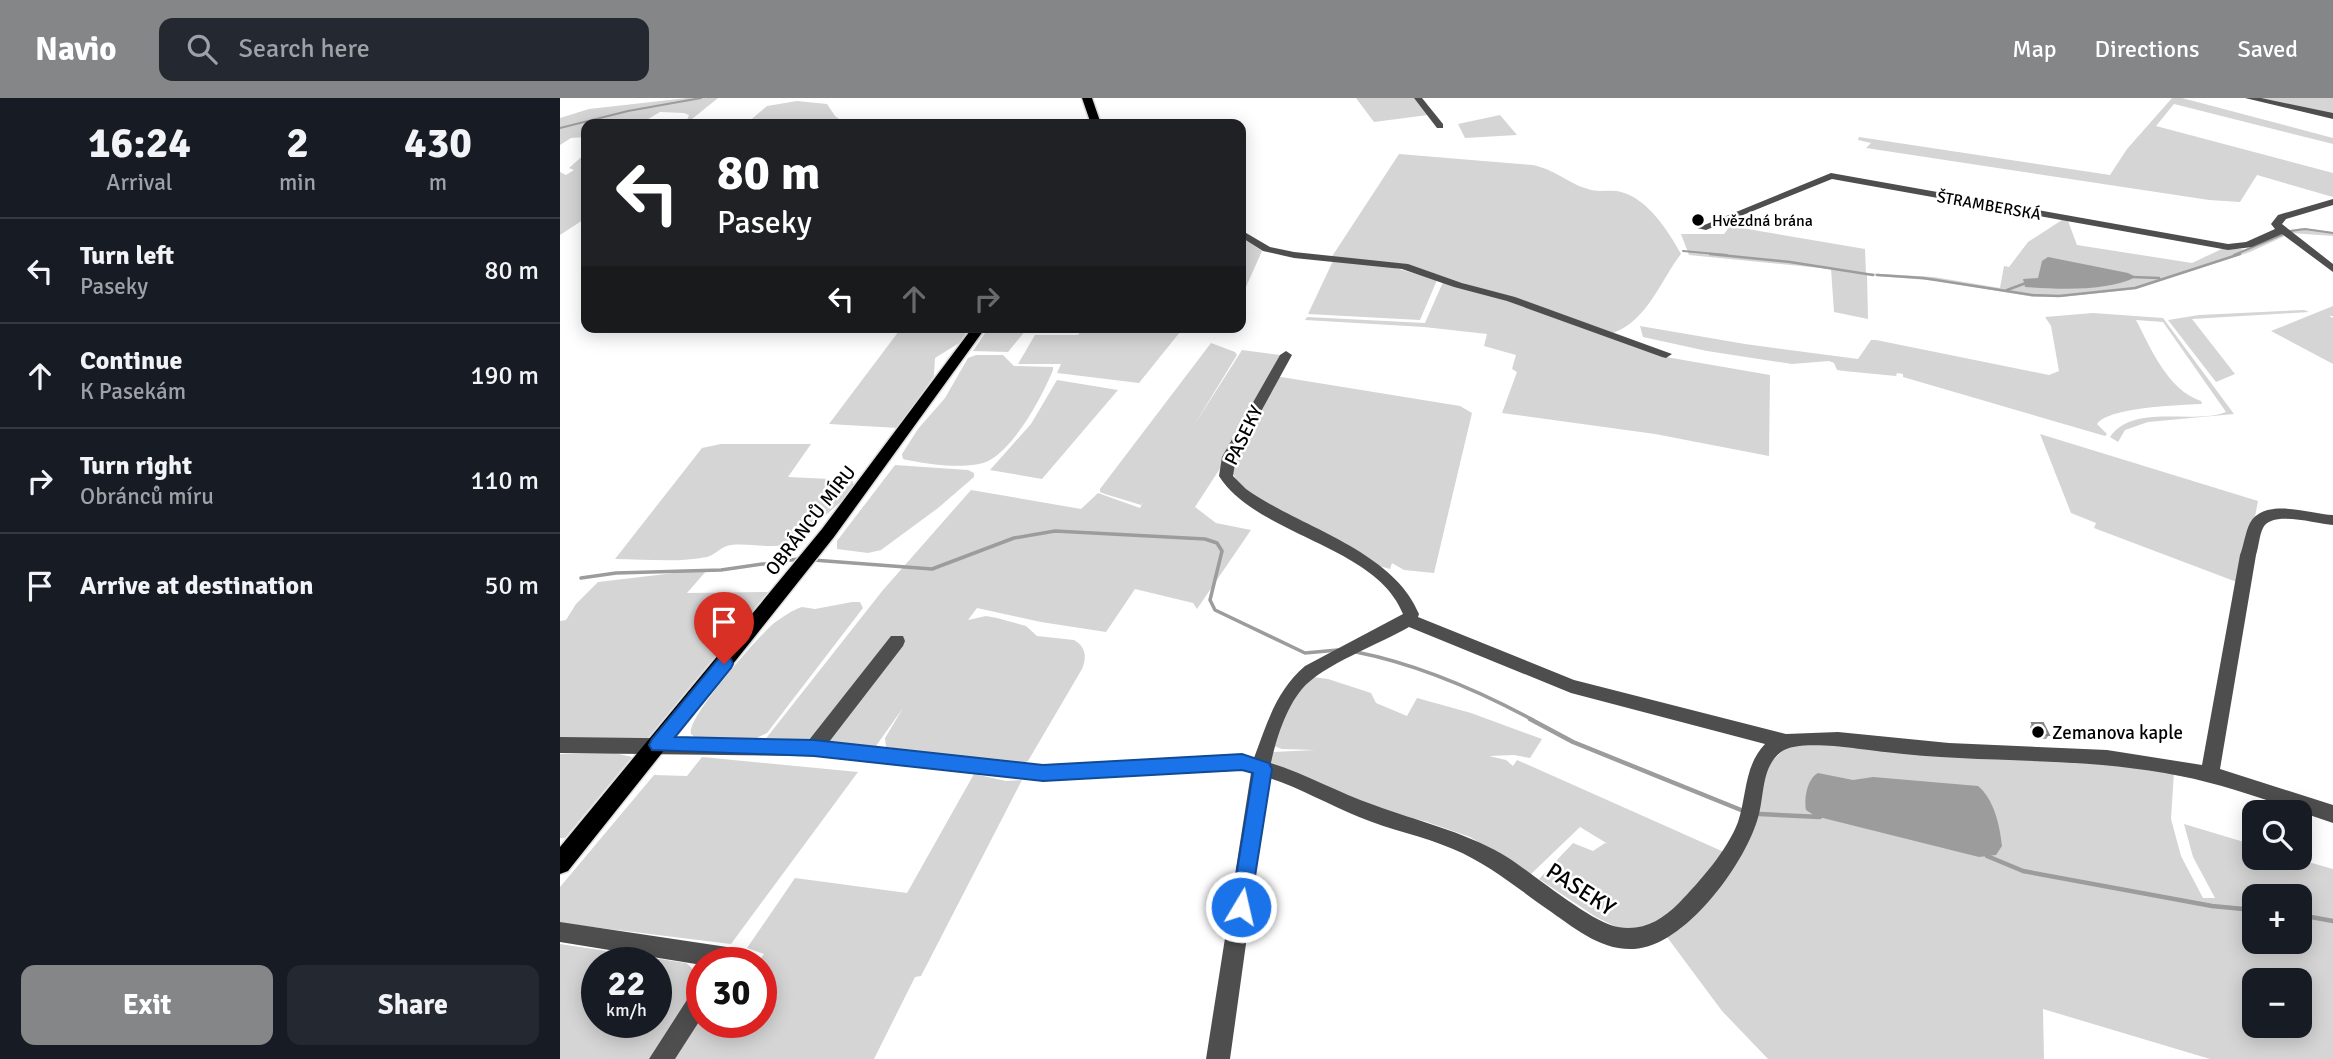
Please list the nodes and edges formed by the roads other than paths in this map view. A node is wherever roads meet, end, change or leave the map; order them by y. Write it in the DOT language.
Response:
graph roads {
  1 [pos="1087,98"];
  2 [pos="1418,98"];
  3 [pos="2249,98"];
  4 [pos="2333,116"];
  5 [pos="1094,119"];
  6 [pos="1440,126"];
  7 [pos="2333,202"];
  8 [pos="1702,228"];
  9 [pos="2281,230"];
  10 [pos="1246,236"];
  11 [pos="2333,269"];
  12 [pos="976,333"];
  13 [pos="1666,354"];
  14 [pos="1286,355"];
  15 [pos="2333,520"];
  16 [pos="1408,620"];
  17 [pos="897,641"];
  18 [pos="1784,741"];
  19 [pos="658,745"];
  20 [pos="560,746"];
  21 [pos="814,748"];
  22 [pos="1263,769"];
  23 [pos="2210,774"];
  24 [pos="2333,814"];
  25 [pos="560,864"];
  26 [pos="560,932"];
  27 [pos="686,952"];
  28 [pos="686,1021"];
  29 [pos="661,1059"];
  30 [pos="1218,1059"];
  1 -- 5 [label="main road"];
  2 -- 6 [label="street"];
  3 -- 4 [label="street"];
  7 -- 9 [label="street, ŠTRAMBERSKÁ"];
  8 -- 9 [label="street, ŠTRAMBERSKÁ"];
  9 -- 11 [label="street"];
  10 -- 13 [label="street"];
  12 -- 19 [label="main road, OBRÁNCŮ MÍRU"];
  14 -- 16 [label="street, PASEKY"];
  15 -- 23 [label="street"];
  16 -- 18 [label="street"];
  16 -- 22 [label="street"];
  17 -- 21 [label="street"];
  18 -- 22 [label="street, PASEKY"];
  18 -- 23 [label="street"];
  19 -- 20 [label="street, PASEKY"];
  19 -- 21 [label="street, PASEKY"];
  19 -- 25 [label="main road, OBRÁNCŮ MÍRU"];
  21 -- 22 [label="street, PASEKY"];
  22 -- 30 [label="street"];
  23 -- 24 [label="street"];
  26 -- 27 [label="street"];
  28 -- 29 [label="street"];
}
